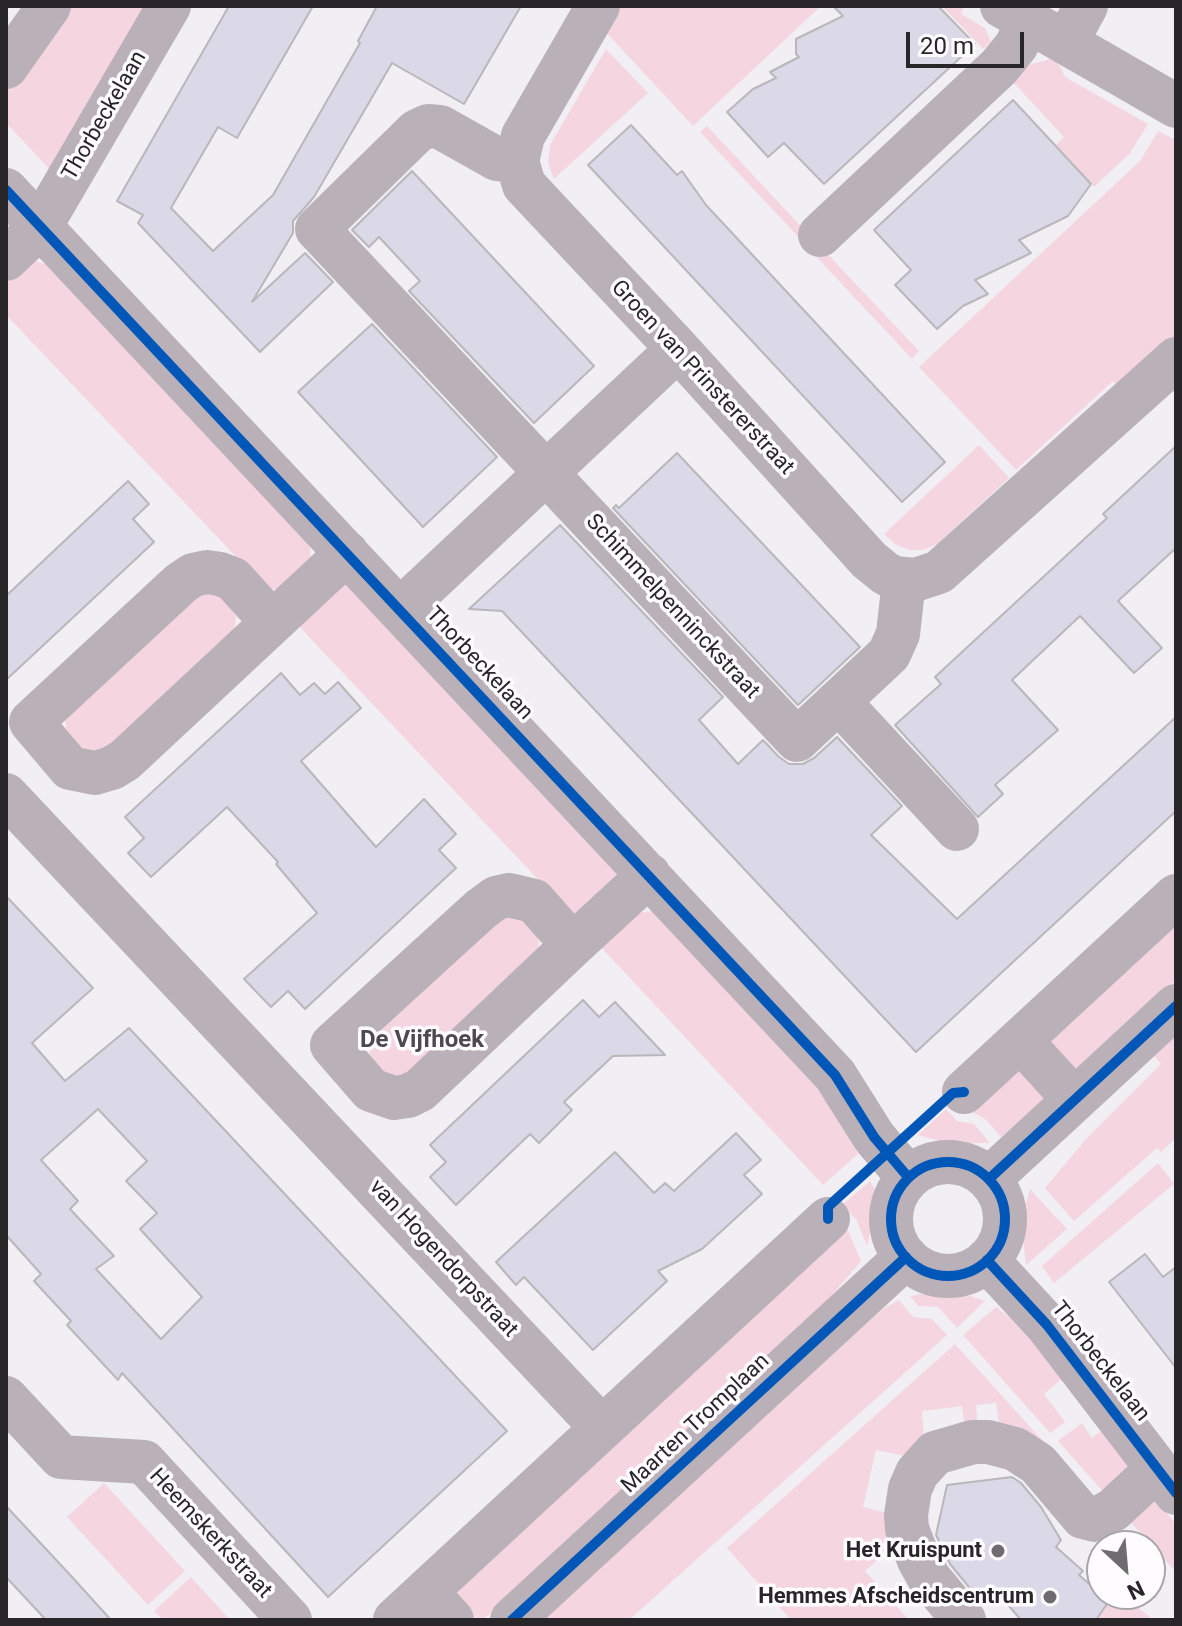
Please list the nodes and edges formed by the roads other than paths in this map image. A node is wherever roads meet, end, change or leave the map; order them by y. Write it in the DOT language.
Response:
graph roads {
  1 [pos="49,6"];
  2 [pos="169,6"];
  3 [pos="598,6"];
  4 [pos="1015,14"];
  5 [pos="1076,24"];
  6 [pos="6,67"];
  7 [pos="1176,106"];
  8 [pos="517,161"];
  9 [pos="6,190"];
  10 [pos="40,227"];
  11 [pos="820,235"];
  12 [pos="6,259"];
  13 [pos="678,349"];
  14 [pos="1176,359"];
  15 [pos="546,473"];
  16 [pos="347,553"];
  17 [pos="904,580"];
  18 [pos="400,610"];
  19 [pos="272,622"];
  20 [pos="839,702"];
  21 [pos="18,733"];
  22 [pos="6,795"];
  23 [pos="957,829"];
  24 [pos="649,875"];
  25 [pos="1176,896"];
  26 [pos="573,945"];
  27 [pos="1176,1006"];
  28 [pos="1020,1040"];
  29 [pos="332,1045"];
  30 [pos="284,1089"];
  31 [pos="964,1092"];
  32 [pos="1074,1099"];
  33 [pos="908,1177"];
  34 [pos="989,1179"];
  35 [pos="828,1219"];
  36 [pos="906,1257"];
  37 [pos="987,1260"];
  38 [pos="6,1398"];
  39 [pos="602,1428"];
  40 [pos="1166,1481"];
  41 [pos="424,1611"];
  42 [pos="290,1620"];
  43 [pos="512,1620"];
  44 [pos="964,1620"];
  1 -- 6 [label="street"];
  2 -- 10 [label="street, Thorbeckelaan"];
  3 -- 8 [label="street"];
  4 -- 5 [label="street"];
  4 -- 11 [label="street"];
  5 -- 7 [label="street"];
  8 -- 13 [label="street, Groen van Prinstererstraat"];
  8 -- 15 [label="street, Schimmelpenninckstraat"];
  9 -- 10 [label="street, Thorbeckelaan"];
  10 -- 12 [label="street"];
  10 -- 16 [label="street, Thorbeckelaan"];
  13 -- 15 [label="street"];
  13 -- 17 [label="street, Groen van Prinstererstraat"];
  14 -- 17 [label="street"];
  15 -- 18 [label="street"];
  15 -- 20 [label="street, Schimmelpenninckstraat"];
  16 -- 18 [label="street, Thorbeckelaan"];
  16 -- 19 [label="street"];
  17 -- 20 [label="street"];
  18 -- 24 [label="street, Thorbeckelaan"];
  19 -- 21 [label="street"];
  19 -- 21 [label="street"];
  20 -- 23 [label="street"];
  22 -- 30 [label="street, van Hogendorpstraat"];
  24 -- 26 [label="street"];
  24 -- 33 [label="street, Thorbeckelaan"];
  25 -- 28 [label="street"];
  26 -- 29 [label="street"];
  26 -- 29 [label="street"];
  27 -- 32 [label="street"];
  28 -- 31 [label="street"];
  28 -- 32 [label="street"];
  29 -- 30 [label="street"];
  30 -- 39 [label="street, van Hogendorpstraat"];
  32 -- 34 [label="street"];
  33 -- 34 [label="street"];
  33 -- 36 [label="street"];
  34 -- 37 [label="street"];
  35 -- 39 [label="street"];
  36 -- 37 [label="street"];
  36 -- 43 [label="street, Maarten Tromplaan"];
  37 -- 40 [label="street, Thorbeckelaan"];
  38 -- 42 [label="street, Heemskerkstraat"];
  39 -- 41 [label="street"];
  40 -- 44 [label="street"];
}
